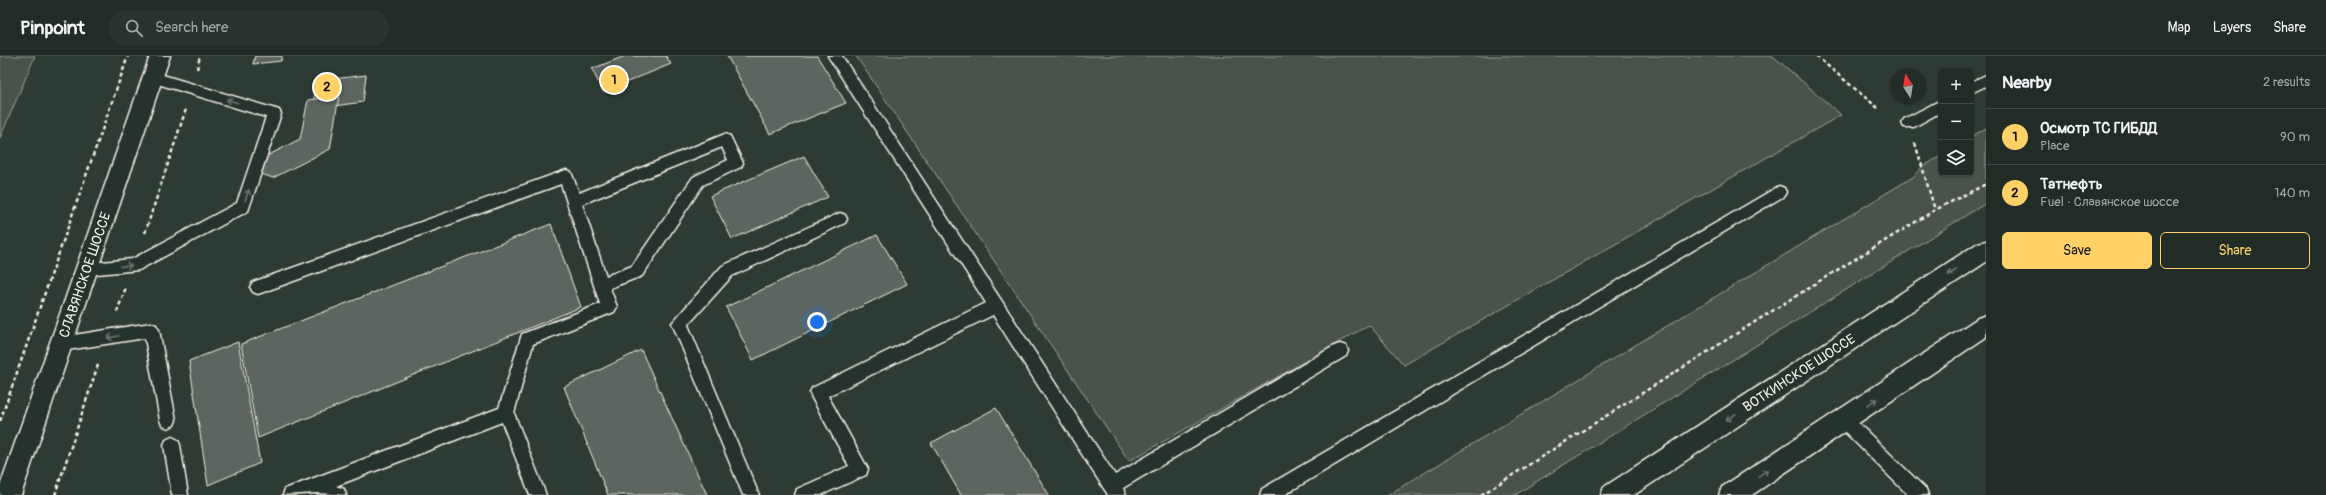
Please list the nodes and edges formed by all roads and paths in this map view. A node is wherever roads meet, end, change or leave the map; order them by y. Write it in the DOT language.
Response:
graph roads {
  1 [pos="128,56"];
  2 [pos="160,56"];
  3 [pos="835,56"];
  4 [pos="1816,56"];
  5 [pos="153,77"];
  6 [pos="1986,80"];
  7 [pos="1974,86"];
  8 [pos="1938,107"];
  9 [pos="1879,109"];
  10 [pos="1909,123"];
  11 [pos="1986,184"];
  12 [pos="1779,192"];
  13 [pos="574,201"];
  14 [pos="1935,210"];
  15 [pos="840,219"];
  16 [pos="1986,250"];
  17 [pos="87,269"];
  18 [pos="602,285"];
  19 [pos="258,287"];
  20 [pos="996,306"];
  21 [pos="1986,325"];
  22 [pos="61,344"];
  23 [pos="1340,351"];
  24 [pos="506,413"];
  25 [pos="168,420"];
  26 [pos="1844,420"];
  27 [pos="0,421"];
  28 [pos="172,445"];
  29 [pos="317,485"];
  30 [pos="1115,490"];
  31 [pos="9,495"];
  32 [pos="180,495"];
  33 [pos="291,495"];
  34 [pos="338,495"];
  35 [pos="538,495"];
  36 [pos="751,495"];
  37 [pos="803,495"];
  38 [pos="1268,495"];
  39 [pos="1481,495"];
  40 [pos="1613,495"];
  41 [pos="1731,495"];
  42 [pos="1920,495"];
  1 -- 27 [label="path"];
  2 -- 5 [label="main road, СЛАВЯНСКОЕ ШОССЕ"];
  3 -- 20 [label="lane"];
  4 -- 9 [label="path"];
  5 -- 17 [label="main road, СЛАВЯНСКОЕ ШОССЕ"];
  17 -- 5 [label="lane, one-way"];
  6 -- 7 [label="lane"];
  8 -- 10 [label="lane"];
  10 -- 14 [label="path"];
  11 -- 14 [label="path"];
  12 -- 38 [label="lane"];
  13 -- 18 [label="lane"];
  13 -- 18 [label="lane"];
  13 -- 19 [label="lane"];
  14 -- 39 [label="path"];
  15 -- 36 [label="lane"];
  16 -- 40 [label="main road, ВОТКИНСКОЕ ШОССЕ, one-way"];
  17 -- 22 [label="main road, СЛАВЯНСКОЕ ШОССЕ"];
  18 -- 24 [label="lane"];
  20 -- 30 [label="lane"];
  20 -- 37 [label="lane"];
  26 -- 21 [label="main road, one-way"];
  25 -- 22 [label="lane, one-way"];
  22 -- 31 [label="main road, СЛАВЯНСКОЕ ШОССЕ"];
  23 -- 30 [label="lane"];
  24 -- 29 [label="lane"];
  24 -- 35 [label="lane"];
  41 -- 26 [label="main road, one-way"];
  26 -- 42 [label="lane"];
  28 -- 32 [label="lane"];
  29 -- 33 [label="lane"];
  29 -- 34 [label="lane"];
}
